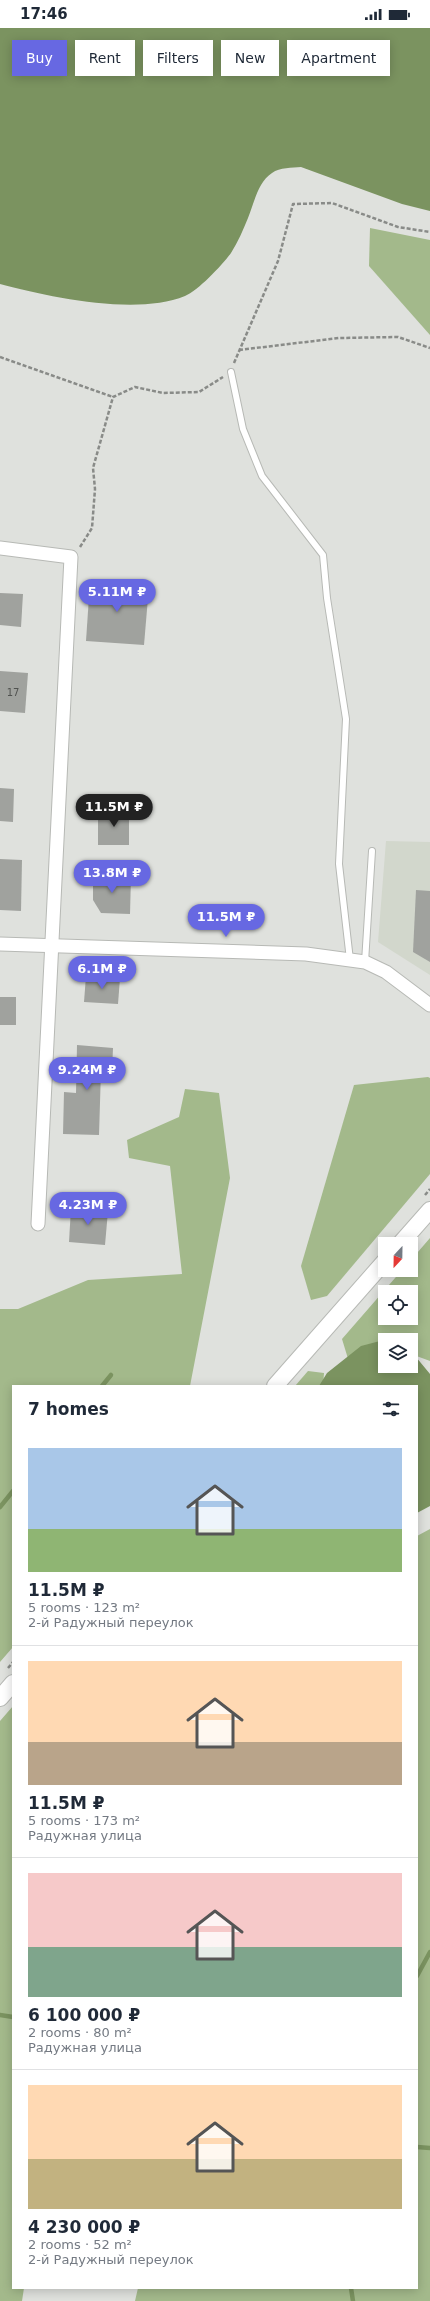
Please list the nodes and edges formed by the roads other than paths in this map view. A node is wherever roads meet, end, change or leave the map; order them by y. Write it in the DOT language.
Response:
graph roads {
  1 [pos="231,372"];
  2 [pos="0,548"];
  3 [pos="372,851"];
  4 [pos="0,944"];
  5 [pos="53,946"];
  6 [pos="350,960"];
  7 [pos="365,962"];
  8 [pos="430,1005"];
  9 [pos="430,1210"];
  10 [pos="38,1224"];
  11 [pos="406,1237"];
  12 [pos="378,1269"];
  13 [pos="276,1385"];
  14 [pos="12,1684"];
  15 [pos="0,1698"];
  1 -- 6 [label="lane"];
  2 -- 5 [label="street"];
  3 -- 7 [label="lane"];
  4 -- 5 [label="street"];
  5 -- 6 [label="street"];
  5 -- 10 [label="street"];
  6 -- 7 [label="street"];
  7 -- 8 [label="street"];
  9 -- 11 [label="street"];
  12 -- 13 [label="street"];
  14 -- 15 [label="street"];
}
